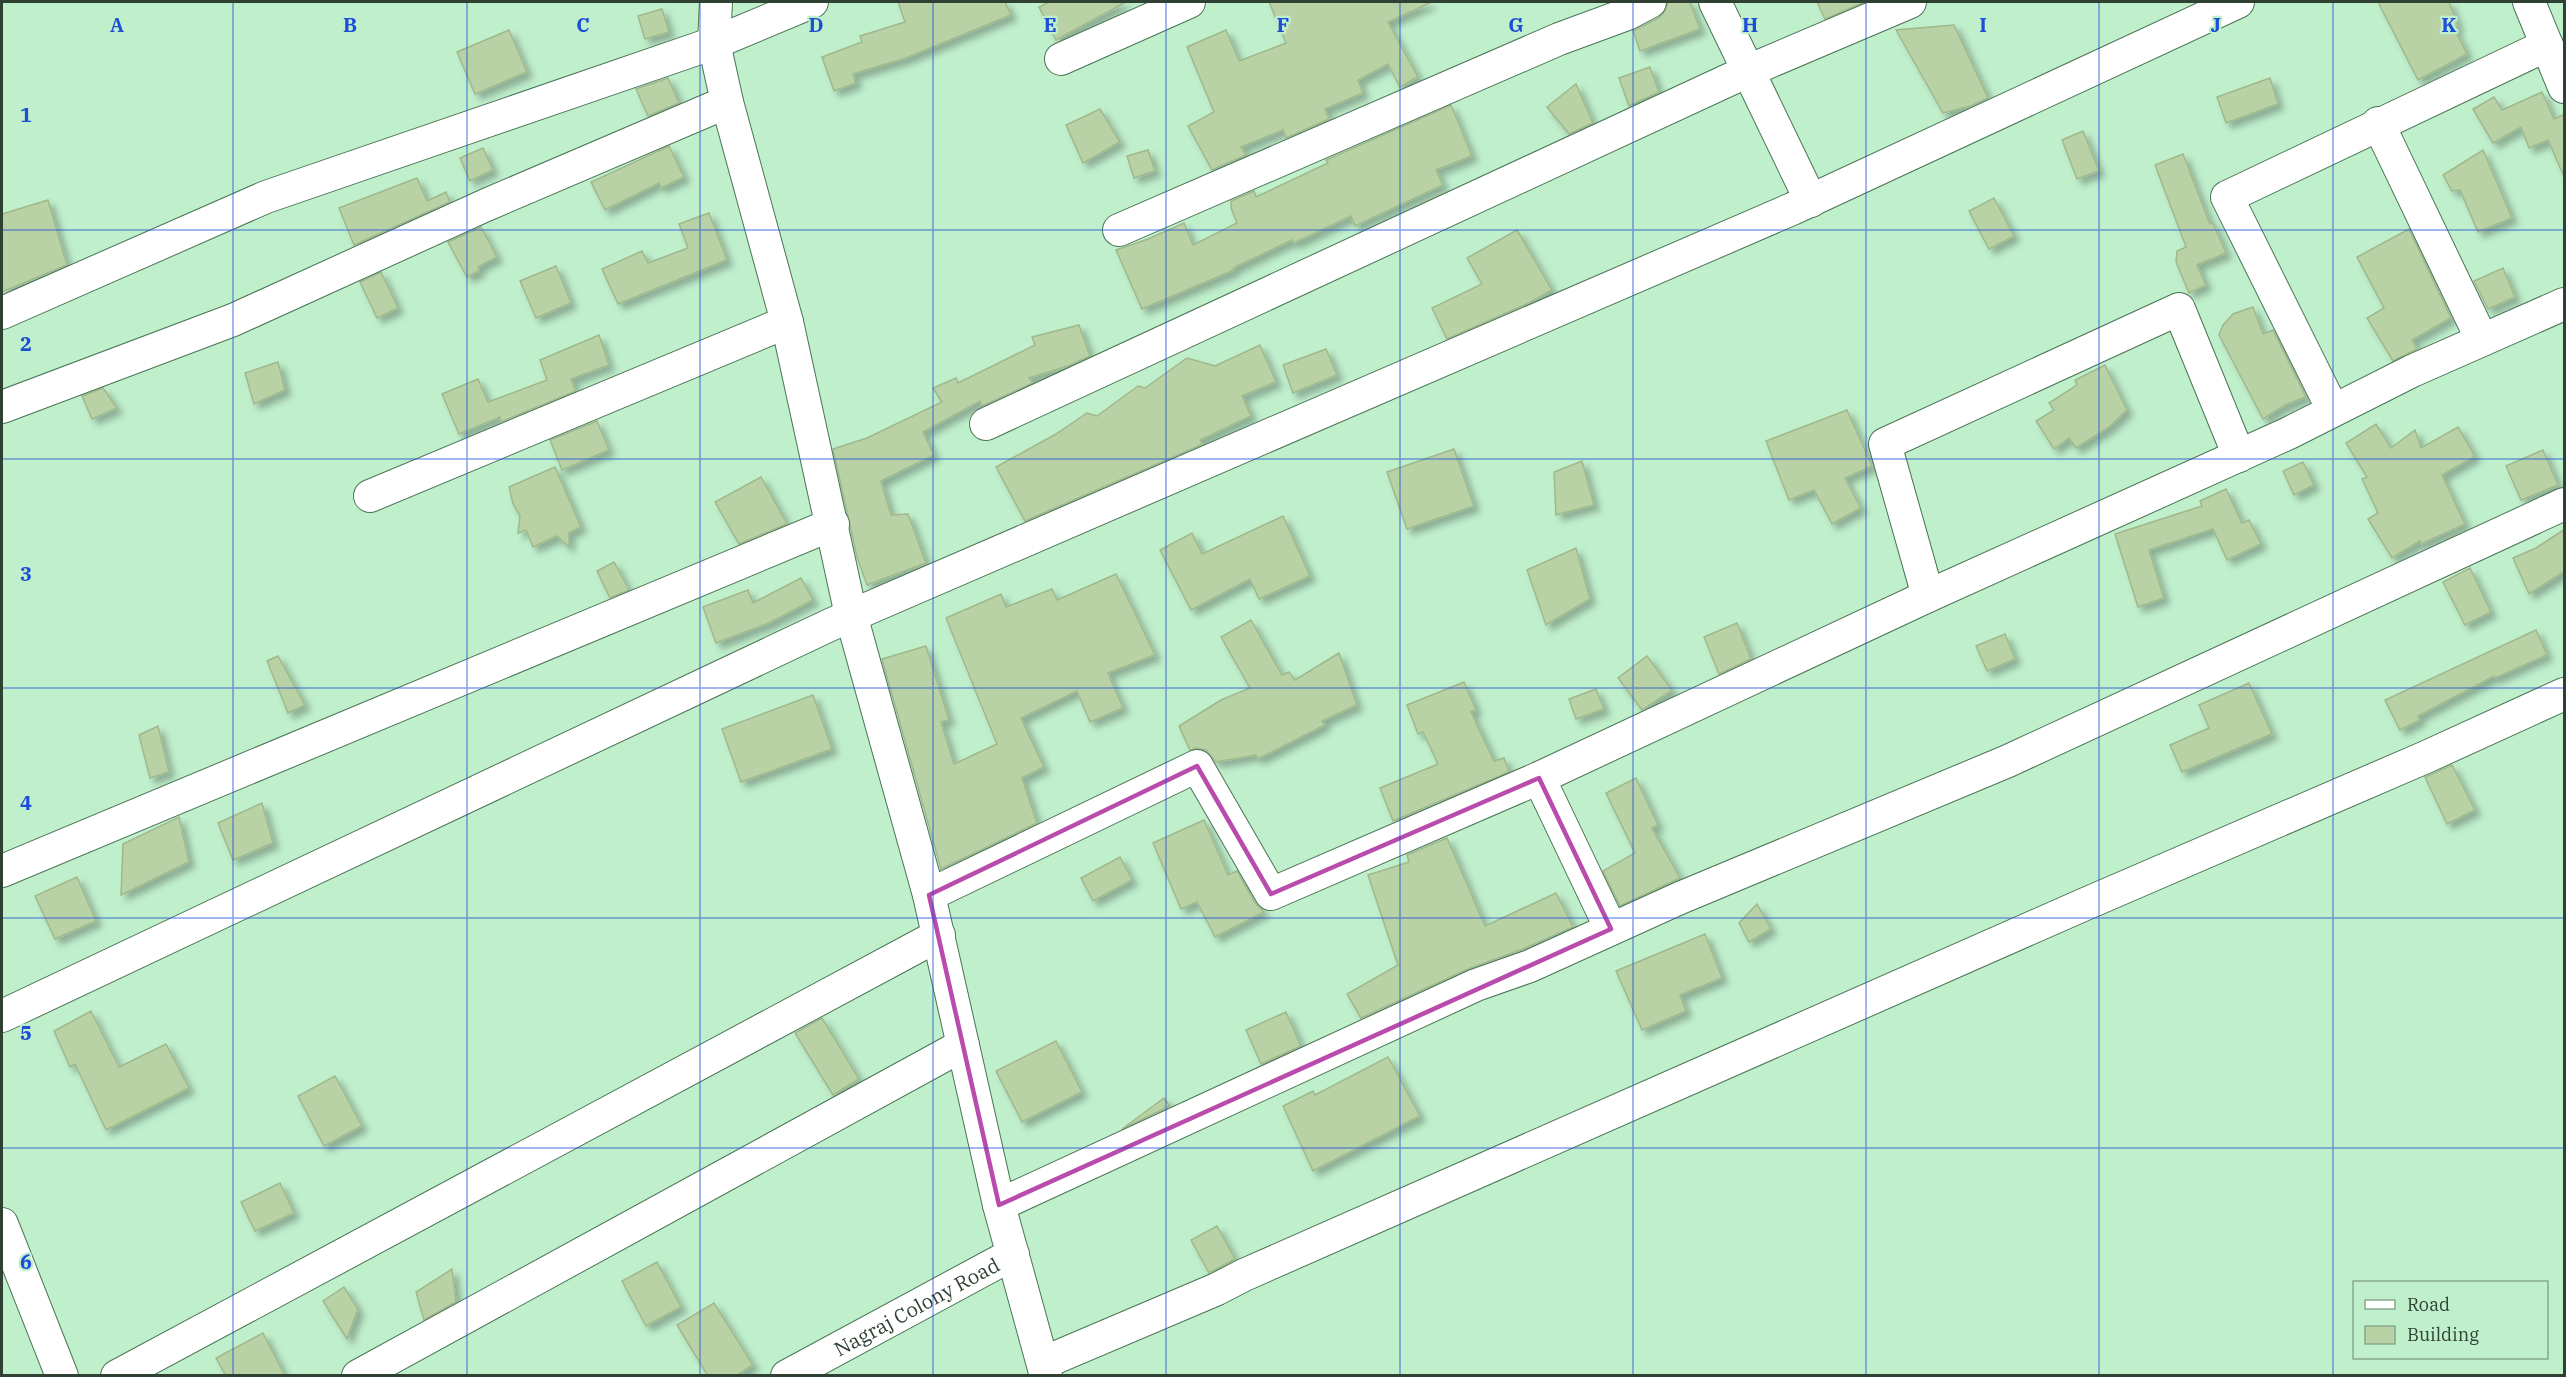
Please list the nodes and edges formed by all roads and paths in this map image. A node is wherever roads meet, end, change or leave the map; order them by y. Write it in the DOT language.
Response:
graph roads {
  1 [pos="716,2"];
  2 [pos="812,2"];
  3 [pos="1189,2"];
  4 [pos="1650,2"];
  5 [pos="1715,2"];
  6 [pos="1910,2"];
  7 [pos="2238,2"];
  8 [pos="2529,2"];
  9 [pos="714,43"];
  10 [pos="2547,45"];
  11 [pos="1061,59"];
  12 [pos="1748,72"];
  13 [pos="2565,87"];
  14 [pos="727,102"];
  15 [pos="2378,123"];
  16 [pos="1811,201"];
  17 [pos="1119,230"];
  18 [pos="2565,304"];
  19 [pos="2,313"];
  20 [pos="787,322"];
  21 [pos="2482,340"];
  22 [pos="2,407"];
  23 [pos="2333,410"];
  24 [pos="986,424"];
  25 [pos="2239,456"];
  26 [pos="370,496"];
  27 [pos="2565,504"];
  28 [pos="833,524"];
  29 [pos="1928,597"];
  30 [pos="852,615"];
  31 [pos="2565,694"];
  32 [pos="1539,778"];
  33 [pos="2,871"];
  34 [pos="929,895"];
  35 [pos="1611,929"];
  36 [pos="939,935"];
  37 [pos="2,1016"];
  38 [pos="963,1045"];
  39 [pos="999,1205"];
  40 [pos="4,1240"];
  41 [pos="1013,1254"];
  42 [pos="1045,1369"];
  43 [pos="62,1376"];
  44 [pos="117,1376"];
  45 [pos="358,1376"];
  46 [pos="787,1376"];
  1 -- 9 [label="street"];
  2 -- 9 [label="street"];
  3 -- 11 [label="street"];
  4 -- 17 [label="street"];
  5 -- 12 [label="street"];
  6 -- 12 [label="street"];
  7 -- 16 [label="street"];
  8 -- 10 [label="street"];
  9 -- 14 [label="street"];
  9 -- 19 [label="street"];
  10 -- 13 [label="street"];
  10 -- 15 [label="street"];
  12 -- 16 [label="street"];
  12 -- 24 [label="street"];
  14 -- 20 [label="street"];
  14 -- 22 [label="street"];
  15 -- 21 [label="street"];
  15 -- 23 [label="street"];
  16 -- 30 [label="street"];
  18 -- 21 [label="street"];
  20 -- 26 [label="street"];
  20 -- 28 [label="street"];
  21 -- 23 [label="street"];
  23 -- 25 [label="street"];
  25 -- 29 [label="street"];
  25 -- 29 [label="street"];
  27 -- 35 [label="street"];
  28 -- 30 [label="street"];
  28 -- 33 [label="street"];
  29 -- 32 [label="street"];
  30 -- 34 [label="street"];
  30 -- 37 [label="street"];
  31 -- 42 [label="street"];
  32 -- 34 [label="street"];
  32 -- 35 [label="street"];
  34 -- 36 [label="street"];
  35 -- 39 [label="street"];
  36 -- 38 [label="street"];
  36 -- 44 [label="street"];
  38 -- 39 [label="street"];
  38 -- 45 [label="street"];
  39 -- 41 [label="street"];
  40 -- 43 [label="street"];
  41 -- 42 [label="street"];
  41 -- 46 [label="street, Nagraj Colony Road"];
}
